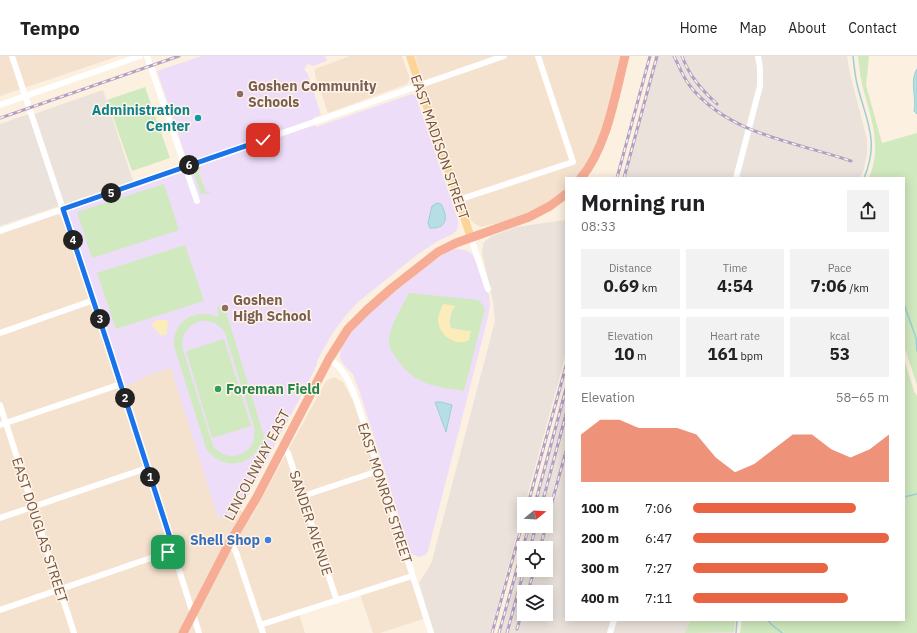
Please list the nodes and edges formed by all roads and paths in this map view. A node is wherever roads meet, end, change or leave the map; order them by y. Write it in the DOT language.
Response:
graph roads {
  1 [pos="12,56"];
  2 [pos="140,56"];
  3 [pos="147,56"];
  4 [pos="410,56"];
  5 [pos="504,56"];
  6 [pos="538,56"];
  7 [pos="625,56"];
  8 [pos="758,56"];
  9 [pos="419,85"];
  10 [pos="25,96"];
  11 [pos="0,105"];
  12 [pos="185,167"];
  13 [pos="582,177"];
  14 [pos="736,177"];
  15 [pos="565,195"];
  16 [pos="458,200"];
  17 [pos="197,201"];
  18 [pos="63,209"];
  19 [pos="0,231"];
  20 [pos="471,238"];
  21 [pos="488,289"];
  22 [pos="94,300"];
  23 [pos="0,333"];
  24 [pos="329,359"];
  25 [pos="120,384"];
  26 [pos="0,404"];
  27 [pos="3,424"];
  28 [pos="283,446"];
  29 [pos="148,468"];
  30 [pos="378,471"];
  31 [pos="303,496"];
  32 [pos="33,507"];
  33 [pos="0,518"];
  34 [pos="230,542"];
  35 [pos="174,550"];
  36 [pos="412,576"];
  37 [pos="59,590"];
  38 [pos="336,601"];
  39 [pos="0,610"];
  40 [pos="194,615"];
  41 [pos="614,621"];
  42 [pos="260,626"];
  43 [pos="74,633"];
  44 [pos="183,633"];
  45 [pos="199,633"];
  46 [pos="263,633"];
  47 [pos="431,633"];
  48 [pos="610,633"];
  1 -- 10 [label="street"];
  2 -- 10 [label="street"];
  3 -- 12 [label="street"];
  4 -- 9 [label="main road, EAST MADISON STREET"];
  5 -- 9 [label="street"];
  6 -- 16 [label="street"];
  7 -- 13 [label="highway"];
  8 -- 14 [label="street"];
  9 -- 12 [label="street"];
  9 -- 16 [label="main road, EAST MADISON STREET"];
  10 -- 11 [label="street"];
  10 -- 18 [label="street"];
  12 -- 17 [label="street"];
  12 -- 18 [label="street"];
  15 -- 20 [label="highway, LINCOLNWAY EAST"];
  16 -- 20 [label="main road, EAST MADISON STREET"];
  18 -- 19 [label="street"];
  18 -- 22 [label="street"];
  20 -- 21 [label="street"];
  20 -- 24 [label="highway, LINCOLNWAY EAST"];
  22 -- 23 [label="street"];
  22 -- 25 [label="street"];
  24 -- 28 [label="highway, LINCOLNWAY EAST"];
  24 -- 30 [label="street, EAST MONROE STREET"];
  25 -- 27 [label="street"];
  25 -- 29 [label="street"];
  26 -- 27 [label="street, EAST DOUGLAS STREET"];
  27 -- 32 [label="street, EAST DOUGLAS STREET"];
  28 -- 31 [label="street, SANDER AVENUE"];
  28 -- 34 [label="highway, LINCOLNWAY EAST"];
  29 -- 32 [label="street"];
  29 -- 35 [label="street"];
  30 -- 31 [label="street"];
  30 -- 36 [label="street, EAST MONROE STREET"];
  31 -- 38 [label="street, SANDER AVENUE"];
  32 -- 33 [label="street"];
  32 -- 37 [label="street, EAST DOUGLAS STREET"];
  34 -- 40 [label="highway, LINCOLNWAY EAST"];
  34 -- 42 [label="street"];
  35 -- 37 [label="street"];
  35 -- 40 [label="street"];
  36 -- 38 [label="street"];
  36 -- 47 [label="street, EAST MONROE STREET"];
  37 -- 39 [label="street"];
  37 -- 43 [label="street, EAST DOUGLAS STREET"];
  38 -- 42 [label="street"];
  40 -- 44 [label="highway, LINCOLNWAY EAST"];
  40 -- 45 [label="street"];
  41 -- 48 [label="street"];
  42 -- 46 [label="street"];
}
